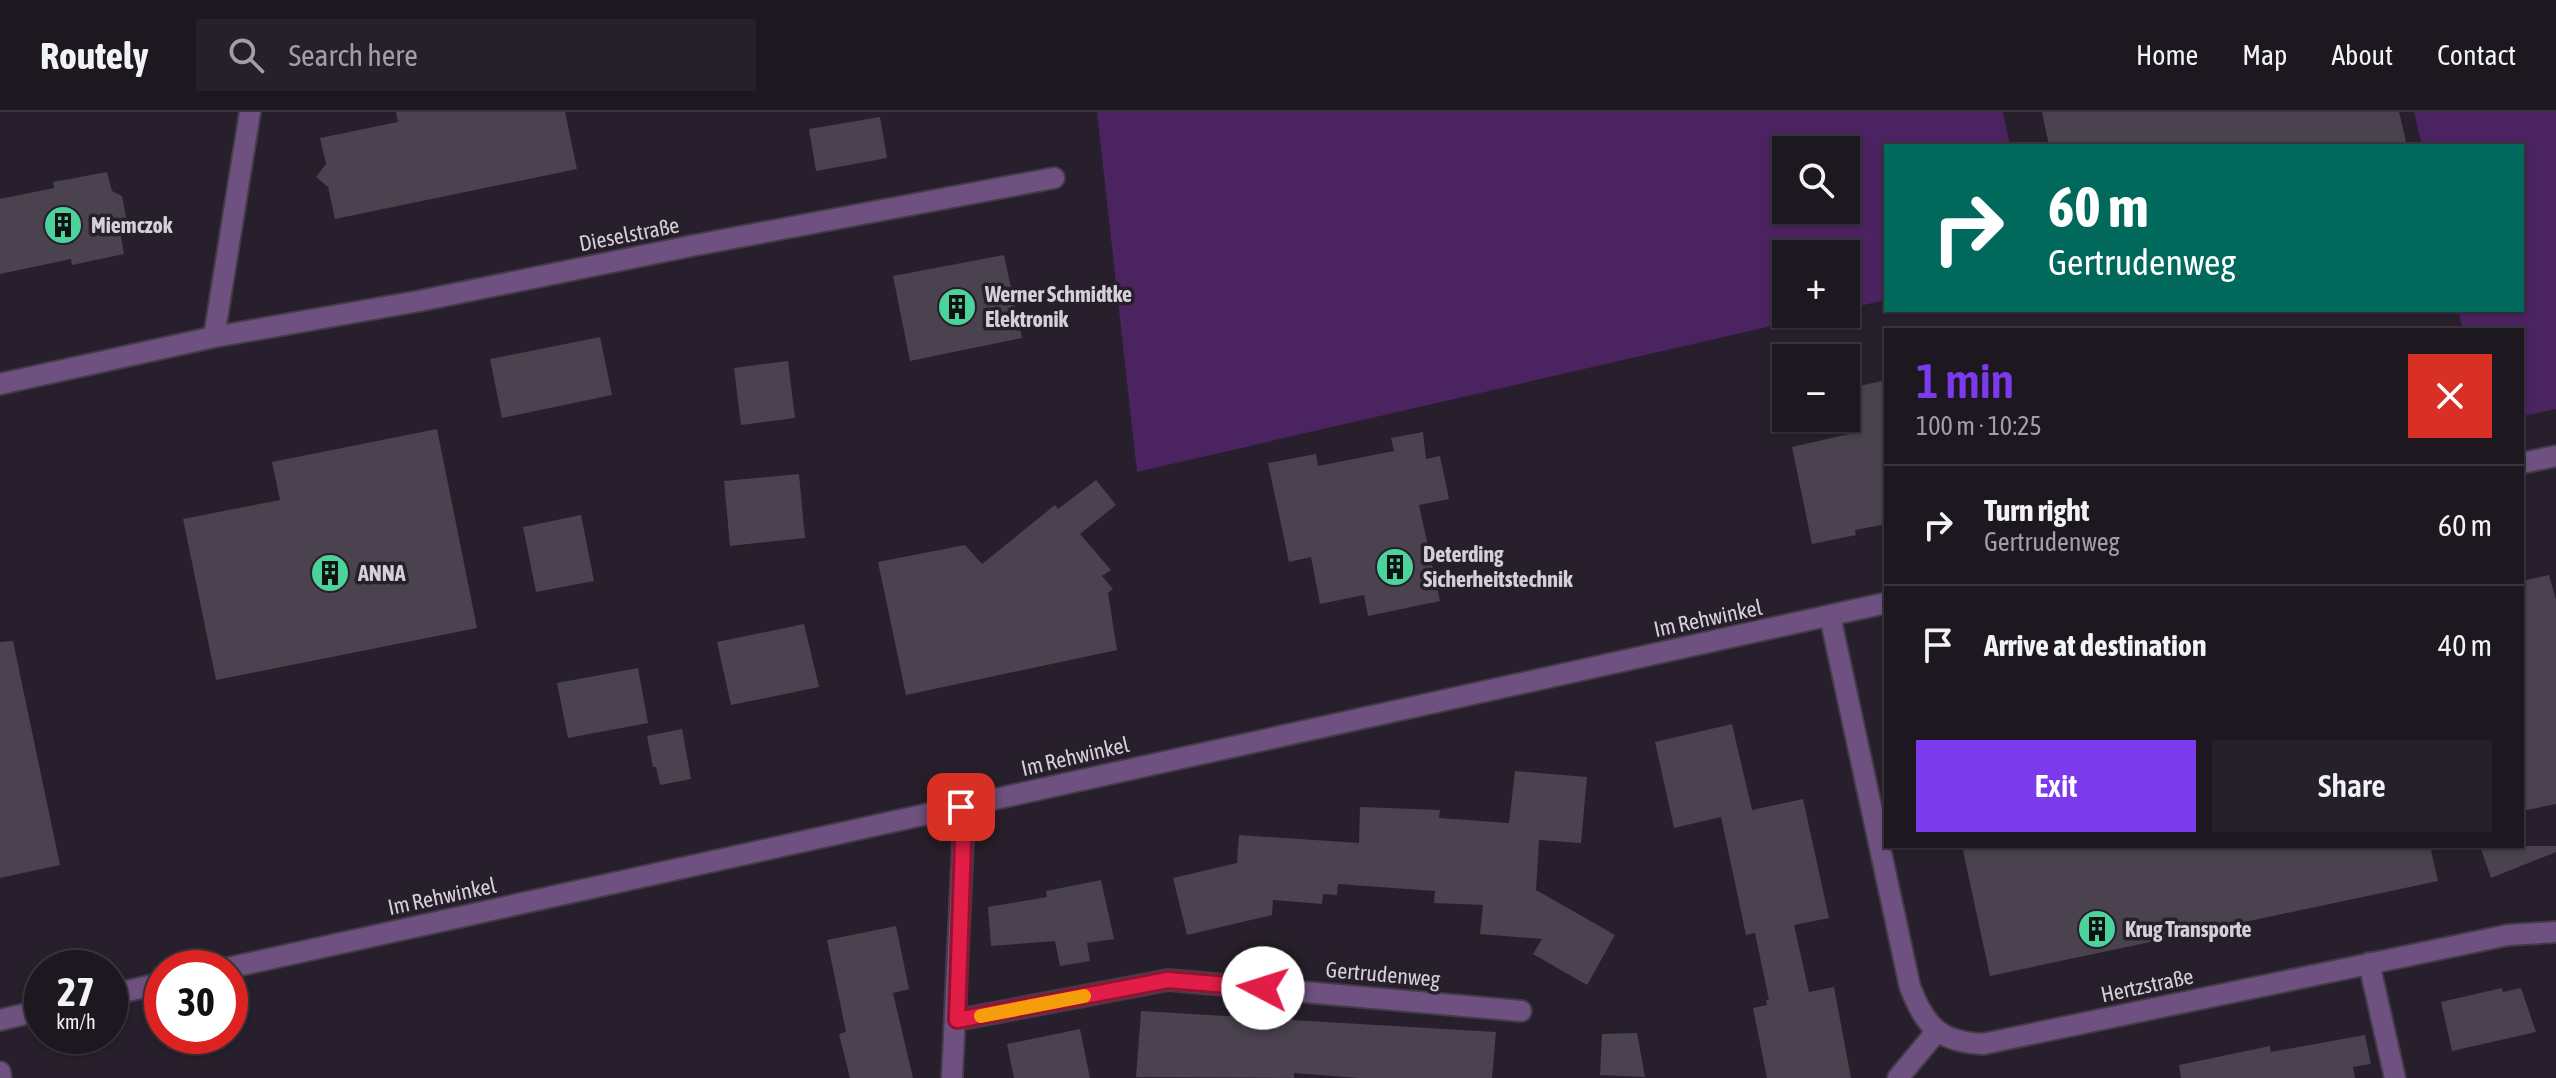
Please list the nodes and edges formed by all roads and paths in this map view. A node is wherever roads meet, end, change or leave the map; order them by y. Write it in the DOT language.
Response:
graph roads {
  1 [pos="250,112"];
  2 [pos="1054,178"];
  3 [pos="214,337"];
  4 [pos="0,384"];
  5 [pos="2556,456"];
  6 [pos="2524,463"];
  7 [pos="1884,603"];
  8 [pos="1830,616"];
  9 [pos="961,807"];
  10 [pos="2556,932"];
  11 [pos="2369,963"];
  12 [pos="248,964"];
  13 [pos="1521,1011"];
  14 [pos="24,1014"];
  15 [pos="0,1020"];
  16 [pos="957,1020"];
  17 [pos="1937,1031"];
  18 [pos="0,1072"];
  19 [pos="1,1078"];
  20 [pos="952,1078"];
  21 [pos="1898,1078"];
  22 [pos="2395,1078"];
  1 -- 3 [label="street"];
  2 -- 3 [label="street, Dieselstraße"];
  3 -- 4 [label="street, Dieselstraße"];
  5 -- 6 [label="street"];
  7 -- 8 [label="street, Im Rehwinkel"];
  8 -- 9 [label="street, Im Rehwinkel"];
  8 -- 17 [label="street"];
  9 -- 12 [label="street, Im Rehwinkel"];
  9 -- 16 [label="street"];
  10 -- 11 [label="street, Hertzstraße"];
  11 -- 17 [label="street, Hertzstraße"];
  11 -- 22 [label="street"];
  13 -- 16 [label="street, Gertrudenweg"];
  14 -- 15 [label="street"];
  16 -- 20 [label="street"];
  17 -- 21 [label="street"];
  18 -- 19 [label="street"];
}
